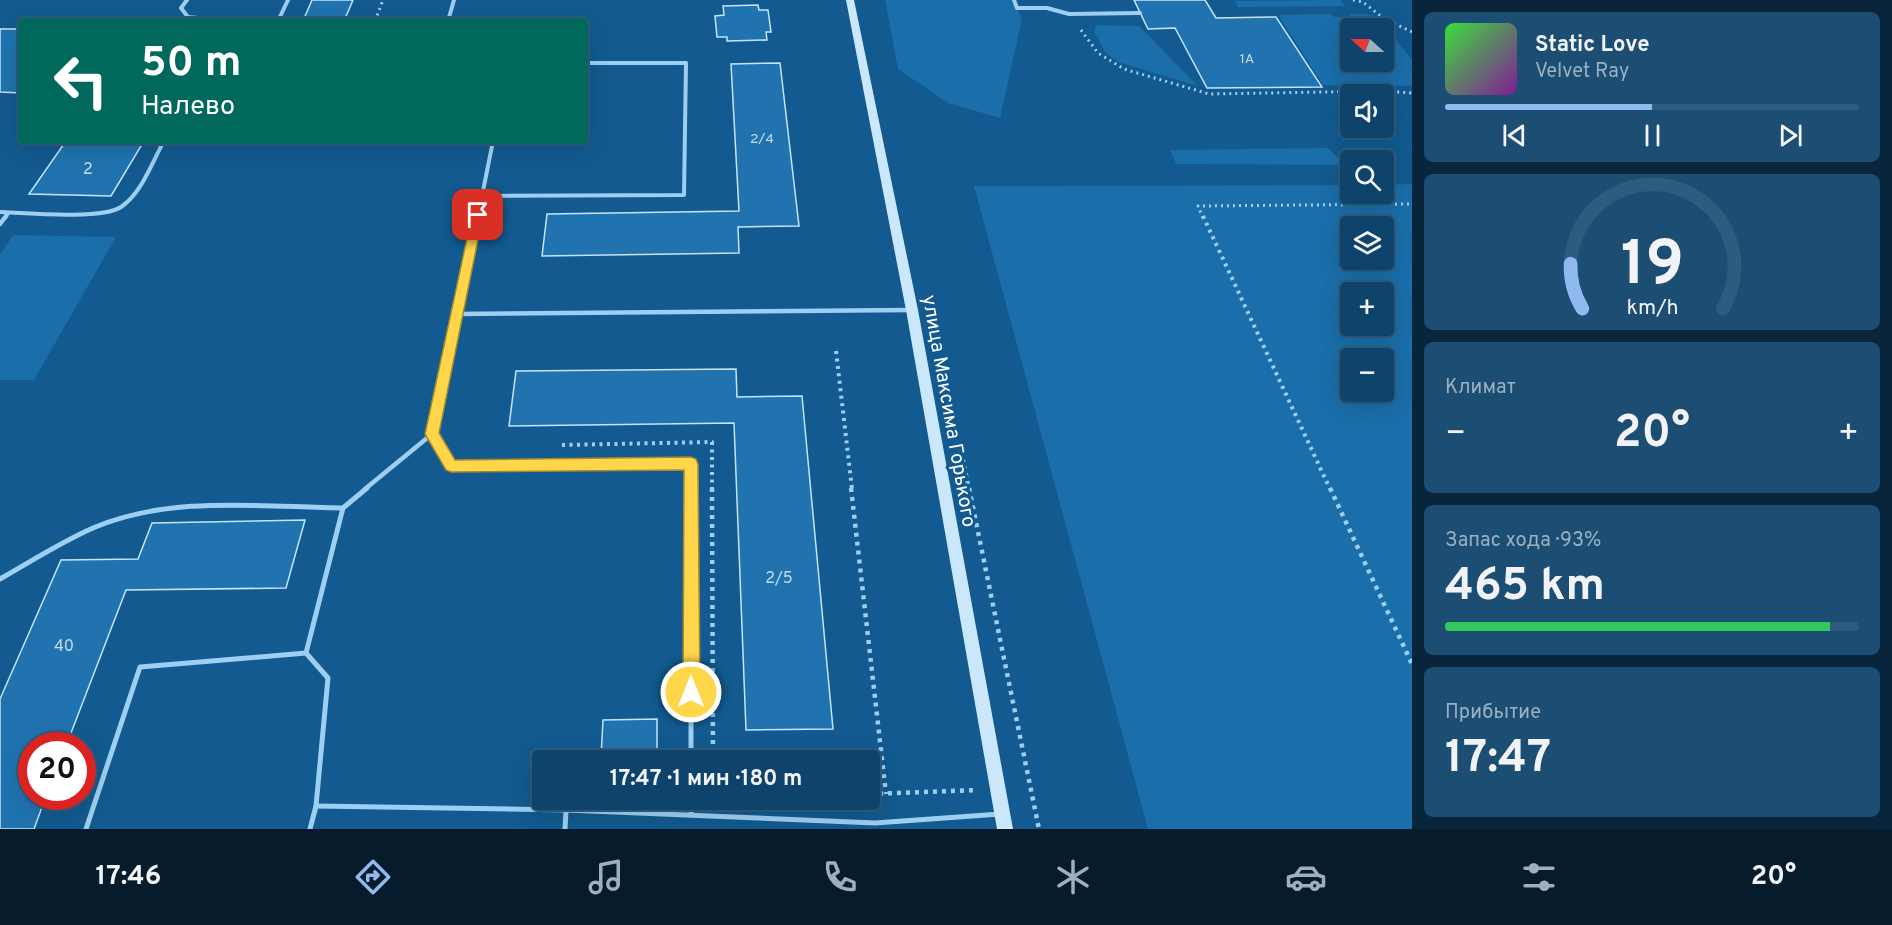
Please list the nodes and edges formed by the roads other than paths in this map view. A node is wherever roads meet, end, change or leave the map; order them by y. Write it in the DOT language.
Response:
graph roads {
  1 [pos="187,0"];
  2 [pos="288,0"];
  3 [pos="454,0"];
  4 [pos="850,0"];
  5 [pos="1014,0"];
  6 [pos="1140,13"];
  7 [pos="198,18"];
  8 [pos="279,18"];
  9 [pos="449,18"];
  10 [pos="588,63"];
  11 [pos="162,144"];
  12 [pos="492,144"];
  13 [pos="482,195"];
  14 [pos="0,212"];
  15 [pos="8,213"];
  16 [pos="0,224"];
  17 [pos="912,310"];
  18 [pos="457,314"];
  19 [pos="432,434"];
  20 [pos="343,508"];
  21 [pos="0,579"];
  22 [pos="306,653"];
  23 [pos="691,750"];
  24 [pos="316,807"];
  25 [pos="532,810"];
  26 [pos="566,810"];
  27 [pos="691,810"];
  28 [pos="1002,814"];
  29 [pos="691,815"];
  30 [pos="875,826"];
  31 [pos="86,829"];
  32 [pos="310,829"];
  33 [pos="565,829"];
  34 [pos="1005,829"];
  1 -- 7 [label="lane"];
  2 -- 8 [label="lane"];
  3 -- 9 [label="lane"];
  4 -- 17 [label="main road, улица Максима Горького"];
  5 -- 6 [label="lane"];
  10 -- 13 [label="lane"];
  11 -- 15 [label="lane"];
  12 -- 13 [label="lane"];
  13 -- 18 [label="lane"];
  14 -- 15 [label="lane"];
  15 -- 16 [label="lane"];
  17 -- 18 [label="lane"];
  17 -- 28 [label="main road, улица Максима Горького"];
  18 -- 19 [label="lane"];
  19 -- 20 [label="lane"];
  19 -- 23 [label="lane"];
  20 -- 21 [label="lane"];
  20 -- 22 [label="lane"];
  22 -- 24 [label="lane"];
  22 -- 31 [label="lane"];
  24 -- 25 [label="lane"];
  24 -- 32 [label="lane"];
  26 -- 29 [label="lane"];
  26 -- 33 [label="lane"];
  27 -- 29 [label="lane"];
  28 -- 30 [label="lane"];
  28 -- 34 [label="main road, улица Максима Горького"];
  29 -- 30 [label="lane"];
}
